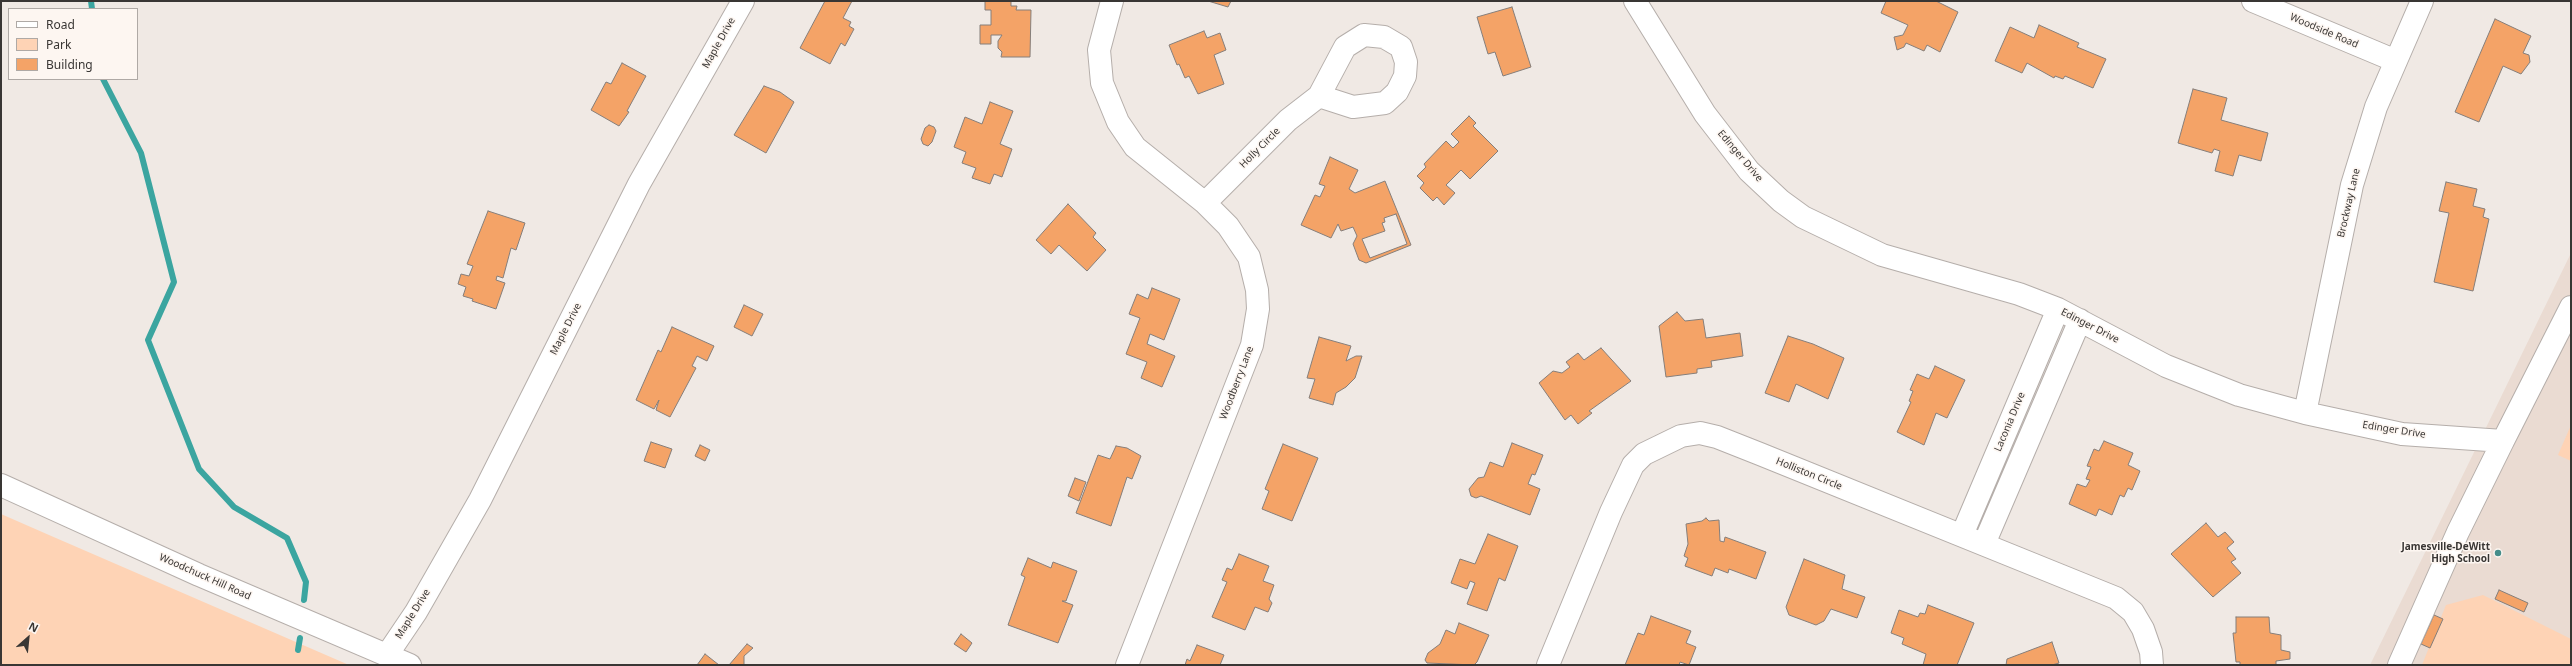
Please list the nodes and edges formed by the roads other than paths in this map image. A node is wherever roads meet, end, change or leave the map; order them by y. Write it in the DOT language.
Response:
graph roads {
  1 [pos="743,1"];
  2 [pos="1112,1"];
  3 [pos="1635,1"];
  4 [pos="2253,1"];
  5 [pos="2422,1"];
  6 [pos="2396,61"];
  7 [pos="1319,96"];
  8 [pos="1205,203"];
  9 [pos="2571,307"];
  10 [pos="2058,310"];
  11 [pos="2080,320"];
  12 [pos="2305,413"];
  13 [pos="2503,441"];
  14 [pos="1,485"];
  15 [pos="1962,535"];
  16 [pos="1984,544"];
  17 [pos="387,655"];
  18 [pos="410,665"];
  19 [pos="1128,665"];
  20 [pos="1548,665"];
  21 [pos="2152,665"];
  22 [pos="2399,665"];
  1 -- 17 [label="street, Maple Drive"];
  2 -- 8 [label="street, Woodberry Lane"];
  3 -- 10 [label="street, Edinger Drive"];
  4 -- 6 [label="street, Woodside Road"];
  5 -- 6 [label="street, Brockway Lane"];
  6 -- 12 [label="street, Brockway Lane"];
  7 -- 8 [label="street, Holly Circle"];
  8 -- 19 [label="street, Woodberry Lane"];
  9 -- 13 [label="street"];
  10 -- 11 [label="street, Edinger Drive"];
  10 -- 15 [label="street, Laconia Drive"];
  11 -- 12 [label="street, Edinger Drive"];
  11 -- 16 [label="street"];
  12 -- 13 [label="street, Edinger Drive"];
  13 -- 22 [label="street"];
  14 -- 17 [label="street, Woodchuck Hill Road"];
  15 -- 16 [label="street, Holliston Circle"];
  15 -- 20 [label="street, Holliston Circle"];
  16 -- 21 [label="street, Holliston Circle"];
  17 -- 18 [label="street, Woodchuck Hill Road"];
}
